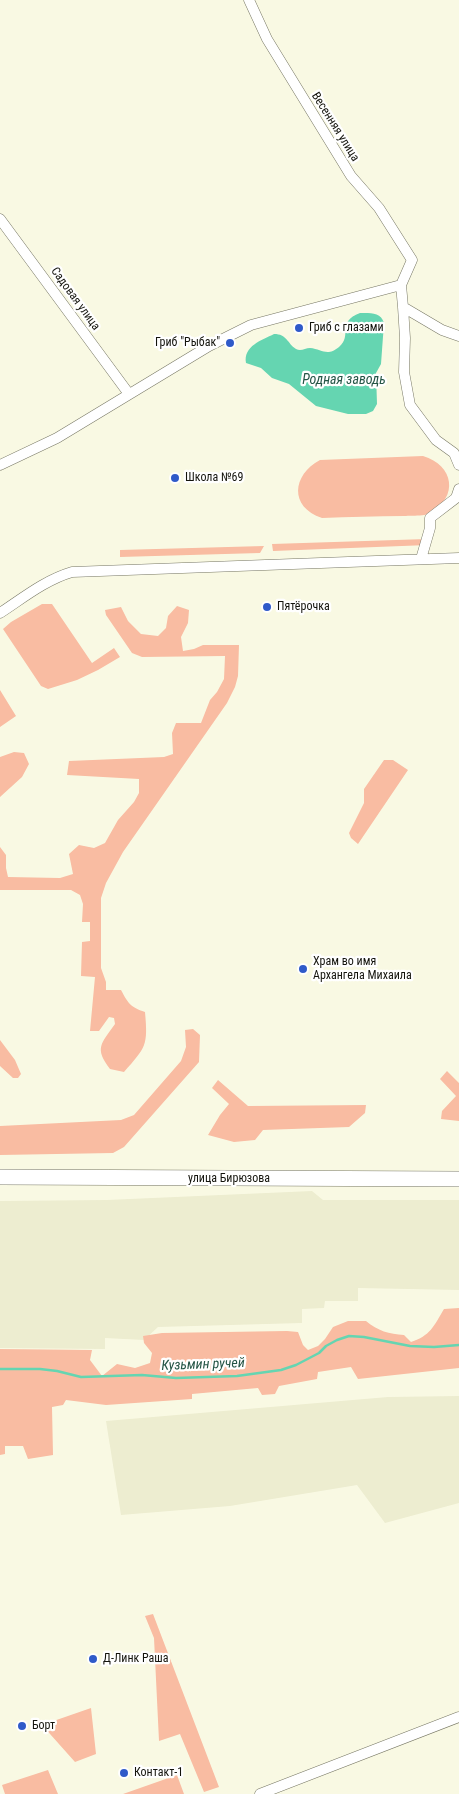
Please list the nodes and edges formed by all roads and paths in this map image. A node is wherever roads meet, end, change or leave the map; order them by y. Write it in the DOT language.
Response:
graph roads {
  1 [pos="249,0"];
  2 [pos="0,219"];
  3 [pos="401,285"];
  4 [pos="403,307"];
  5 [pos="459,336"];
  6 [pos="129,394"];
  7 [pos="0,465"];
  8 [pos="459,465"];
  9 [pos="459,489"];
  10 [pos="459,558"];
  11 [pos="421,559"];
  12 [pos="0,612"];
  13 [pos="0,1177"];
  14 [pos="459,1180"];
  15 [pos="459,1716"];
  16 [pos="260,1794"];
  1 -- 3 [label="street, Весенняя улица"];
  2 -- 6 [label="street, Садовая улица"];
  3 -- 4 [label="street"];
  3 -- 6 [label="street"];
  4 -- 5 [label="street"];
  4 -- 8 [label="street"];
  6 -- 7 [label="street"];
  9 -- 11 [label="street"];
  10 -- 11 [label="street"];
  11 -- 12 [label="street"];
  13 -- 14 [label="main road, улица Бирюзова"];
  15 -- 16 [label="street"];
}
